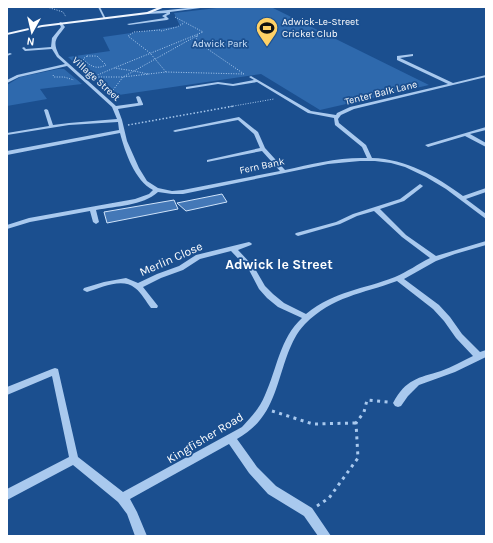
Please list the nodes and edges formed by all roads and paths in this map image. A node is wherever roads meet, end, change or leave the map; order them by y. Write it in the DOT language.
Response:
graph roads {
  1 [pos="47,7"];
  2 [pos="87,7"];
  3 [pos="92,7"];
  4 [pos="99,7"];
  5 [pos="163,7"];
  6 [pos="167,7"];
  7 [pos="207,7"];
  8 [pos="170,12"];
  9 [pos="148,13"];
  10 [pos="105,18"];
  11 [pos="67,22"];
  12 [pos="61,23"];
  13 [pos="184,23"];
  14 [pos="130,24"];
  15 [pos="7,34"];
  16 [pos="198,36"];
  17 [pos="24,48"];
  18 [pos="53,48"];
  19 [pos="150,53"];
  20 [pos="412,55"];
  21 [pos="156,60"];
  22 [pos="67,65"];
  23 [pos="101,67"];
  24 [pos="114,68"];
  25 [pos="106,71"];
  26 [pos="134,72"];
  27 [pos="166,72"];
  28 [pos="148,74"];
  29 [pos="486,76"];
  30 [pos="94,77"];
  31 [pos="251,77"];
  32 [pos="123,78"];
  33 [pos="83,79"];
  34 [pos="257,81"];
  35 [pos="7,82"];
  36 [pos="452,84"];
  37 [pos="187,88"];
  38 [pos="104,97"];
  39 [pos="138,97"];
  40 [pos="284,97"];
  41 [pos="115,108"];
  42 [pos="46,110"];
  43 [pos="337,117"];
  44 [pos="120,120"];
  45 [pos="51,126"];
  46 [pos="486,128"];
  47 [pos="122,129"];
  48 [pos="175,130"];
  49 [pos="7,134"];
  50 [pos="466,134"];
  51 [pos="428,145"];
  52 [pos="486,145"];
  53 [pos="263,149"];
  54 [pos="7,153"];
  55 [pos="370,158"];
  56 [pos="208,161"];
  57 [pos="282,172"];
  58 [pos="420,186"];
  59 [pos="157,190"];
  60 [pos="486,190"];
  61 [pos="462,198"];
  62 [pos="375,208"];
  63 [pos="93,209"];
  64 [pos="486,217"];
  65 [pos="96,222"];
  66 [pos="7,227"];
  67 [pos="298,234"];
  68 [pos="486,242"];
  69 [pos="249,244"];
  70 [pos="234,249"];
  71 [pos="435,258"];
  72 [pos="399,278"];
  73 [pos="138,286"];
  74 [pos="87,290"];
  75 [pos="154,306"];
  76 [pos="307,317"];
  77 [pos="482,354"];
  78 [pos="7,391"];
  79 [pos="398,403"];
  80 [pos="265,408"];
  81 [pos="356,423"];
  82 [pos="231,439"];
  83 [pos="74,459"];
  84 [pos="7,495"];
  85 [pos="122,498"];
  86 [pos="308,512"];
  87 [pos="141,536"];
  88 [pos="325,536"];
  1 -- 11 [label="path"];
  2 -- 3 [label="street"];
  4 -- 10 [label="street"];
  5 -- 9 [label="main road"];
  6 -- 8 [label="street"];
  7 -- 8 [label="street"];
  8 -- 9 [label="street"];
  8 -- 13 [label="path"];
  8 -- 14 [label="street"];
  9 -- 10 [label="main road"];
  10 -- 11 [label="main road"];
  11 -- 12 [label="main road"];
  12 -- 15 [label="main road"];
  12 -- 18 [label="street"];
  13 -- 16 [label="path"];
  13 -- 19 [label="path"];
  16 -- 19 [label="path"];
  16 -- 21 [label="path"];
  16 -- 27 [label="path"];
  17 -- 18 [label="street"];
  18 -- 22 [label="street, Village Street"];
  19 -- 21 [label="path"];
  19 -- 24 [label="path"];
  20 -- 36 [label="street"];
  21 -- 26 [label="path"];
  21 -- 27 [label="path"];
  22 -- 33 [label="street, Village Street"];
  22 -- 33 [label="path"];
  22 -- 35 [label="street"];
  23 -- 23 [label="path"];
  23 -- 25 [label="path"];
  24 -- 25 [label="path"];
  24 -- 26 [label="path"];
  25 -- 30 [label="path"];
  26 -- 28 [label="path"];
  26 -- 32 [label="path"];
  27 -- 28 [label="path"];
  28 -- 32 [label="path"];
  29 -- 36 [label="street, Tenter Balk Lane"];
  30 -- 32 [label="path"];
  30 -- 33 [label="path"];
  31 -- 34 [label="street"];
  32 -- 38 [label="path"];
  33 -- 38 [label="street, Village Street"];
  34 -- 37 [label="street"];
  34 -- 40 [label="street"];
  36 -- 43 [label="street, Tenter Balk Lane"];
  38 -- 41 [label="street, Village Street"];
  39 -- 41 [label="street"];
  40 -- 43 [label="street"];
  40 -- 47 [label="path"];
  41 -- 44 [label="street, Village Street"];
  42 -- 45 [label="street"];
  43 -- 55 [label="street, Tenter Balk Lane"];
  44 -- 45 [label="street"];
  44 -- 47 [label="street, Village Street"];
  45 -- 49 [label="street"];
  46 -- 50 [label="street"];
  47 -- 54 [label="street"];
  47 -- 59 [label="street, Village Street"];
  48 -- 53 [label="street"];
  50 -- 51 [label="street"];
  50 -- 52 [label="street"];
  53 -- 56 [label="street"];
  53 -- 57 [label="street"];
  55 -- 57 [label="street, Fern Bank"];
  55 -- 61 [label="street, Fern Bank"];
  57 -- 59 [label="street, Fern Bank"];
  58 -- 62 [label="street"];
  59 -- 63 [label="street"];
  60 -- 61 [label="street"];
  61 -- 64 [label="street, Fern Bank"];
  62 -- 67 [label="street"];
  62 -- 71 [label="street"];
  63 -- 65 [label="street"];
  63 -- 66 [label="street"];
  68 -- 71 [label="street, Kingfisher Road"];
  69 -- 70 [label="street, Merlin Close"];
  70 -- 73 [label="street, Merlin Close"];
  70 -- 76 [label="street"];
  71 -- 72 [label="street, Kingfisher Road"];
  72 -- 76 [label="street, Kingfisher Road"];
  72 -- 77 [label="street"];
  73 -- 74 [label="street"];
  73 -- 75 [label="street, Merlin Close"];
  76 -- 80 [label="street, Kingfisher Road"];
  77 -- 79 [label="street"];
  78 -- 83 [label="street"];
  79 -- 81 [label="path"];
  80 -- 81 [label="path"];
  80 -- 82 [label="street, Kingfisher Road"];
  81 -- 86 [label="path"];
  82 -- 85 [label="street, Kingfisher Road"];
  82 -- 86 [label="street"];
  83 -- 84 [label="street"];
  83 -- 85 [label="street"];
  85 -- 87 [label="street"];
  86 -- 88 [label="street"];
}
